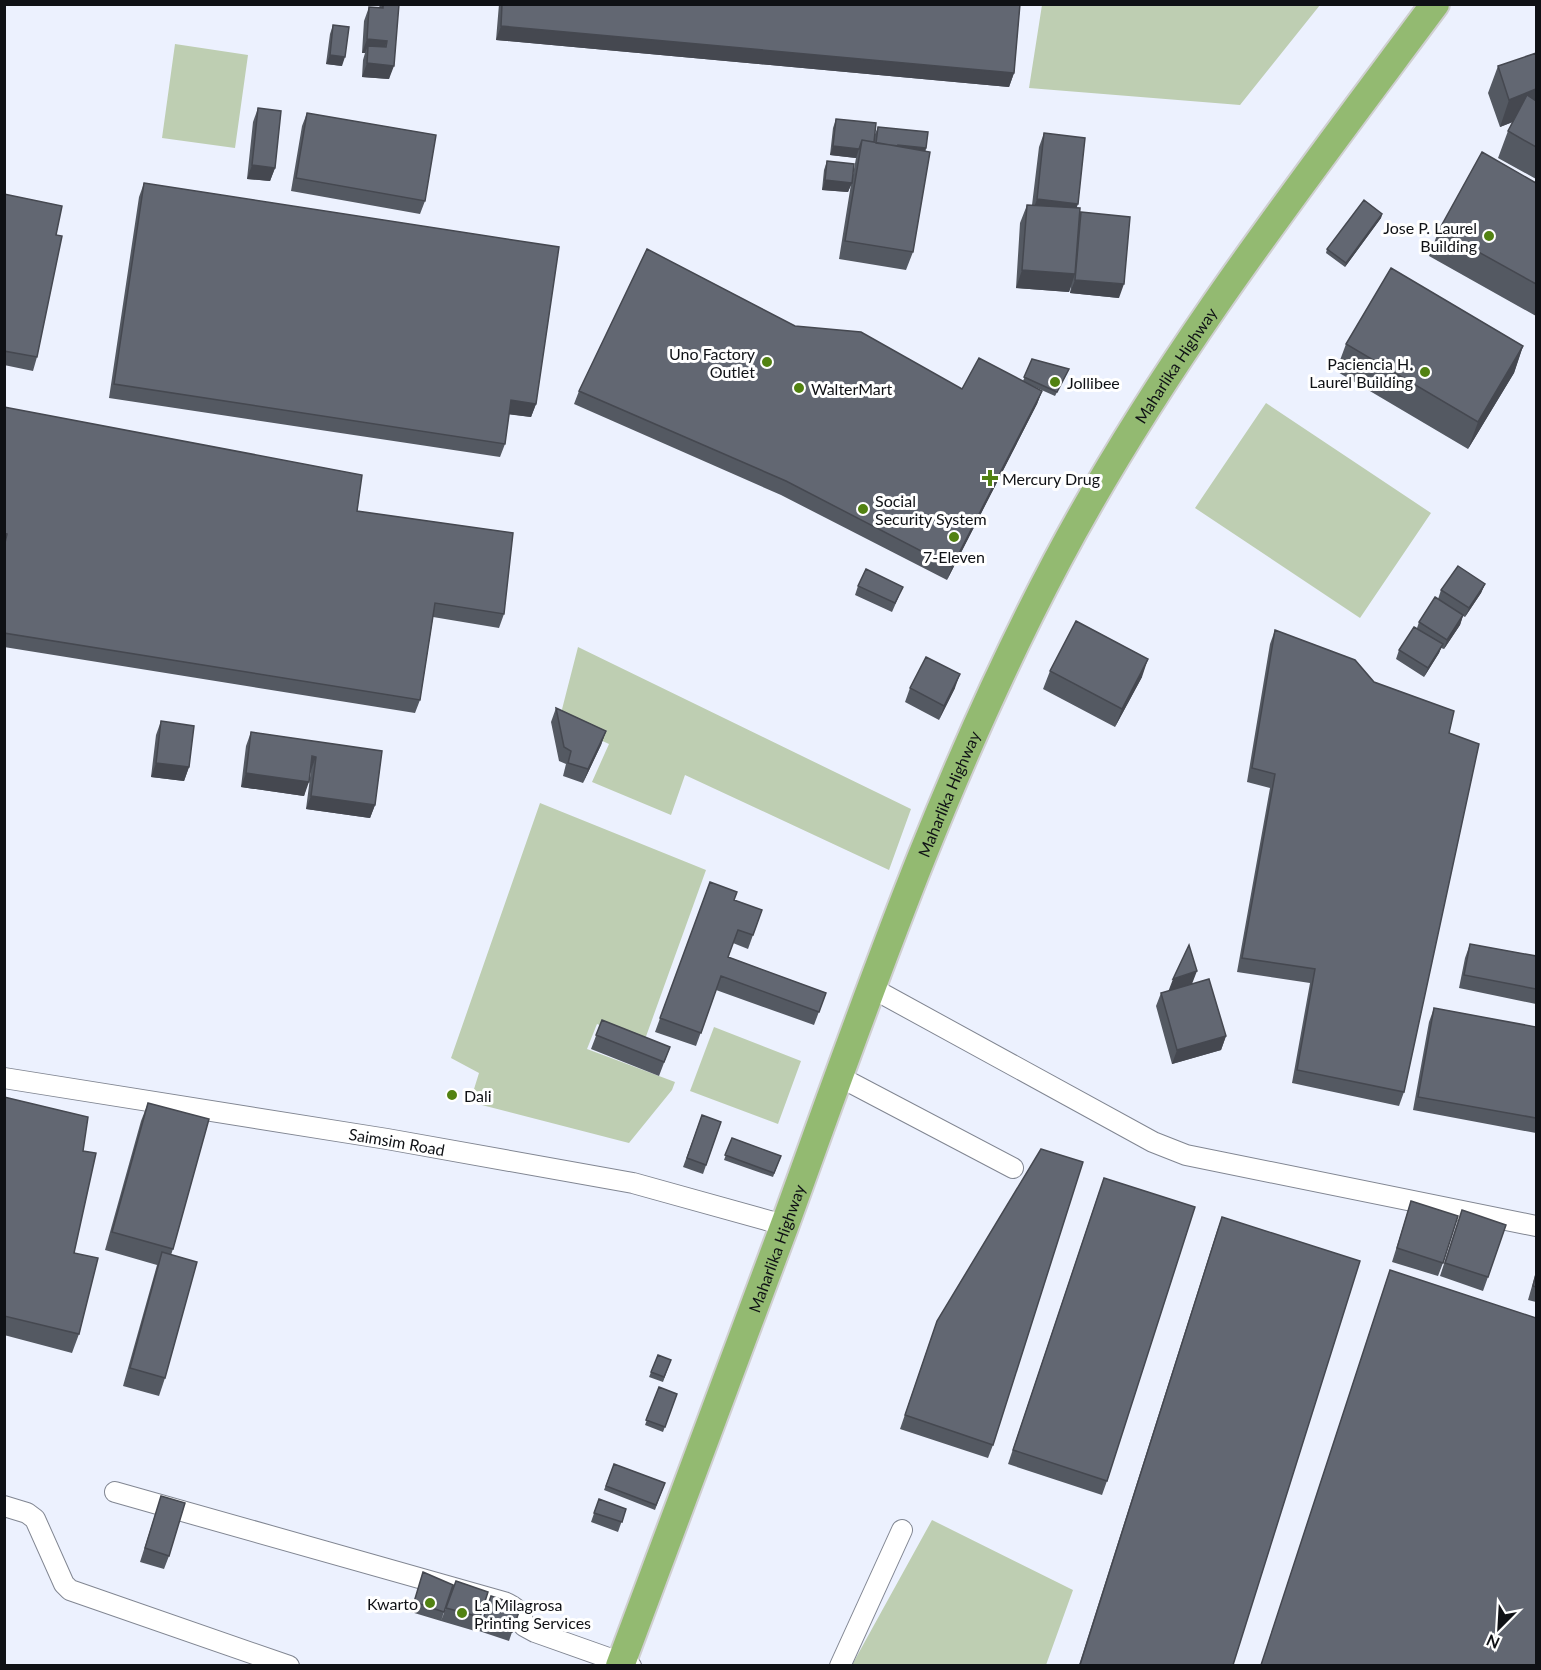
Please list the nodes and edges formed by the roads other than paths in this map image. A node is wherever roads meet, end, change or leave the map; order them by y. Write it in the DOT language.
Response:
graph roads {
  1 [pos="1435,4"];
  2 [pos="870,987"];
  3 [pos="838,1076"];
  4 [pos="4,1078"];
  5 [pos="1013,1168"];
  6 [pos="784,1225"];
  7 [pos="1536,1226"];
  8 [pos="115,1492"];
  9 [pos="4,1506"];
  10 [pos="902,1530"];
  11 [pos="289,1665"];
  12 [pos="624,1665"];
  13 [pos="840,1665"];
  1 -- 2 [label="highway, Maharlika Highway"];
  2 -- 3 [label="highway, Maharlika Highway"];
  2 -- 7 [label="street"];
  3 -- 5 [label="street"];
  3 -- 6 [label="highway, Maharlika Highway"];
  4 -- 6 [label="street, Saimsim Road"];
  6 -- 12 [label="highway, Maharlika Highway"];
  8 -- 12 [label="street"];
  9 -- 11 [label="street"];
  10 -- 13 [label="street"];
}
